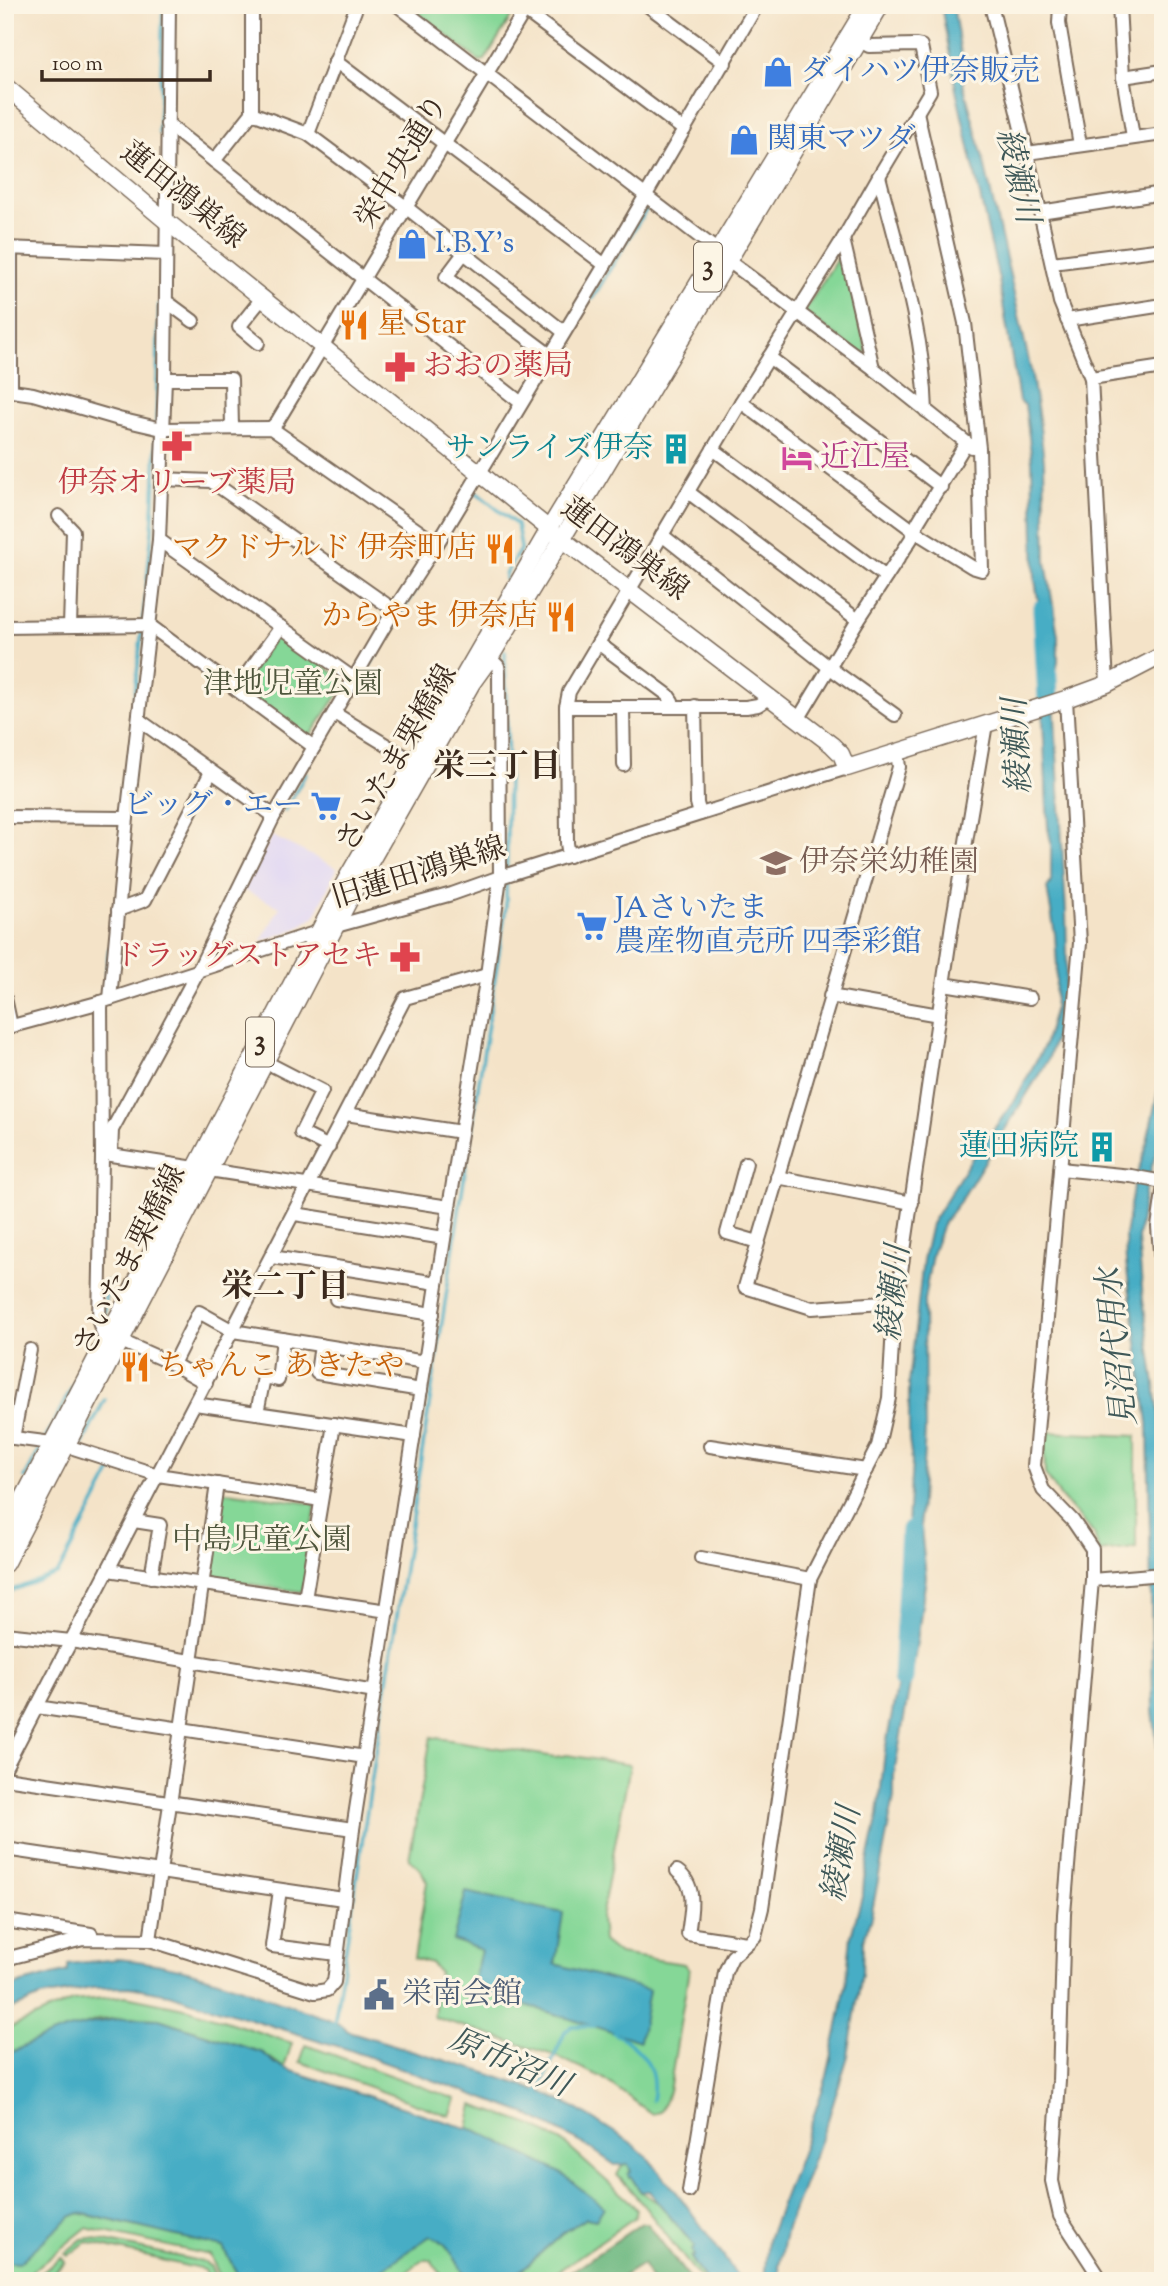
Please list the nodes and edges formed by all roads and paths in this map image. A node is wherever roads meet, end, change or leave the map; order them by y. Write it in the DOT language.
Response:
graph roads {
  1 [pos="169,5"];
  2 [pos="252,5"];
  3 [pos="357,5"];
  4 [pos="397,5"];
  5 [pos="648,5"];
  6 [pos="757,5"];
  7 [pos="867,5"];
  8 [pos="881,5"];
  9 [pos="991,5"];
  10 [pos="1060,5"];
  11 [pos="1119,5"];
  12 [pos="526,8"];
  13 [pos="860,41"];
  14 [pos="335,61"];
  15 [pos="725,64"];
  16 [pos="1163,71"];
  17 [pos="487,73"];
  18 [pos="1123,77"];
  19 [pos="5,86"];
  20 [pos="917,112"];
  21 [pos="252,113"];
  22 [pos="167,124"];
  23 [pos="684,130"];
  24 [pos="308,134"];
  25 [pos="1163,134"];
  26 [pos="1133,137"];
  27 [pos="445,143"];
  28 [pos="1080,145"];
  29 [pos="1027,153"];
  30 [pos="214,161"];
  31 [pos="878,176"];
  32 [pos="1163,193"];
  33 [pos="646,197"];
  34 [pos="407,208"];
  35 [pos="1040,212"];
  36 [pos="165,220"];
  37 [pos="843,239"];
  38 [pos="8,248"];
  39 [pos="1163,249"];
  40 [pos="464,253"];
  41 [pos="166,254"];
  42 [pos="723,256"];
  43 [pos="1052,263"];
  44 [pos="605,265"];
  45 [pos="363,278"];
  46 [pos="262,297"];
  47 [pos="166,304"];
  48 [pos="1163,305"];
  49 [pos="796,313"];
  50 [pos="1067,320"];
  51 [pos="193,321"];
  52 [pos="564,332"];
  53 [pos="258,343"];
  54 [pos="323,345"];
  55 [pos="550,355"];
  56 [pos="769,357"];
  57 [pos="873,368"];
  58 [pos="1163,368"];
  59 [pos="164,379"];
  60 [pos="1091,379"];
  61 [pos="8,391"];
  62 [pos="741,401"];
  63 [pos="520,402"];
  64 [pos="926,411"];
  65 [pos="232,428"];
  66 [pos="271,428"];
  67 [pos="162,429"];
  68 [pos="966,443"];
  69 [pos="979,448"];
  70 [pos="713,449"];
  71 [pos="479,471"];
  72 [pos="161,479"];
  73 [pos="941,487"];
  74 [pos="688,492"];
  75 [pos="59,516"];
  76 [pos="914,531"];
  77 [pos="556,534"];
  78 [pos="662,535"];
  79 [pos="159,540"];
  80 [pos="437,544"];
  81 [pos="886,577"];
  82 [pos="631,590"];
  83 [pos="394,610"];
  84 [pos="858,620"];
  85 [pos="70,625"];
  86 [pos="149,625"];
  87 [pos="5,627"];
  88 [pos="281,627"];
  89 [pos="598,643"];
  90 [pos="1163,655"];
  91 [pos="490,658"];
  92 [pos="830,668"];
  93 [pos="354,680"];
  94 [pos="1107,684"];
  95 [pos="236,689"];
  96 [pos="770,697"];
  97 [pos="1064,700"];
  98 [pos="673,706"];
  99 [pos="695,706"];
  100 [pos="566,707"];
  101 [pos="623,707"];
  102 [pos="334,713"];
  103 [pos="895,715"];
  104 [pos="799,719"];
  105 [pos="139,720"];
  106 [pos="986,724"];
  107 [pos="314,747"];
  108 [pos="897,752"];
  109 [pos="414,762"];
  110 [pos="624,765"];
  111 [pos="847,768"];
  112 [pos="211,772"];
  113 [pos="699,814"];
  114 [pos="274,816"];
  115 [pos="5,817"];
  116 [pos="127,818"];
  117 [pos="569,856"];
  118 [pos="506,875"];
  119 [pos="118,910"];
  120 [pos="336,926"];
  121 [pos="317,933"];
  122 [pos="198,971"];
  123 [pos="487,975"];
  124 [pos="944,984"];
  125 [pos="830,996"];
  126 [pos="5,998"];
  127 [pos="1030,998"];
  128 [pos="105,1000"];
  129 [pos="939,1015"];
  130 [pos="8,1027"];
  131 [pos="260,1059"];
  132 [pos="346,1114"];
  133 [pos="461,1132"];
  134 [pos="107,1144"];
  135 [pos="329,1147"];
  136 [pos="746,1163"];
  137 [pos="1060,1169"];
  138 [pos="201,1170"];
  139 [pos="777,1177"];
  140 [pos="1158,1181"];
  141 [pos="309,1186"];
  142 [pos="1163,1192"];
  143 [pos="912,1203"];
  144 [pos="449,1207"];
  145 [pos="295,1214"];
  146 [pos="444,1238"];
  147 [pos="758,1242"];
  148 [pos="272,1257"];
  149 [pos="338,1268"];
  150 [pos="437,1283"];
  151 [pos="1163,1288"];
  152 [pos="897,1302"];
  153 [pos="432,1314"];
  154 [pos="233,1331"];
  155 [pos="283,1339"];
  156 [pos="113,1341"];
  157 [pos="321,1345"];
  158 [pos="30,1350"];
  159 [pos="425,1362"];
  160 [pos="173,1364"];
  161 [pos="206,1383"];
  162 [pos="421,1390"];
  163 [pos="195,1404"];
  164 [pos="257,1413"];
  165 [pos="334,1424"];
  166 [pos="414,1436"];
  167 [pos="9,1438"];
  168 [pos="710,1446"];
  169 [pos="70,1447"];
  170 [pos="866,1470"];
  171 [pos="158,1475"];
  172 [pos="217,1484"];
  173 [pos="321,1500"];
  174 [pos="134,1521"];
  175 [pos="5,1533"];
  176 [pos="701,1558"];
  177 [pos="5,1564"];
  178 [pos="108,1570"];
  179 [pos="1163,1574"];
  180 [pos="151,1577"];
  181 [pos="810,1579"];
  182 [pos="1092,1580"];
  183 [pos="201,1584"];
  184 [pos="305,1599"];
  185 [pos="388,1611"];
  186 [pos="5,1634"];
  187 [pos="71,1641"];
  188 [pos="191,1661"];
  189 [pos="375,1692"];
  190 [pos="37,1707"];
  191 [pos="180,1729"];
  192 [pos="365,1757"];
  193 [pos="5,1768"];
  194 [pos="5,1778"];
  195 [pos="170,1803"];
  196 [pos="353,1829"];
  197 [pos="5,1849"];
  198 [pos="677,1871"];
  199 [pos="160,1872"];
  200 [pos="280,1890"];
  201 [pos="343,1899"];
  202 [pos="5,1921"];
  203 [pos="117,1938"];
  204 [pos="150,1940"];
  205 [pos="747,1943"];
  206 [pos="337,1954"];
  207 [pos="5,1961"];
  208 [pos="689,2191"];
  209 [pos="1102,2281"];
  1 -- 22 [label="street"];
  2 -- 21 [label="street"];
  3 -- 14 [label="street"];
  4 -- 17 [label="street"];
  5 -- 15 [label="street"];
  6 -- 15 [label="street"];
  7 -- 42 [label="main road, さいたま栗橋線 / 3"];
  8 -- 13 [label="main road, さいたま栗橋線 / 3"];
  9 -- 29 [label="street"];
  10 -- 28 [label="street"];
  11 -- 18 [label="street"];
  12 -- 17 [label="street, 栄中央通り"];
  12 -- 23 [label="street"];
  13 -- 20 [label="street"];
  13 -- 42 [label="main road, さいたま栗橋線 / 3"];
  14 -- 24 [label="street"];
  14 -- 27 [label="street"];
  15 -- 23 [label="street"];
  16 -- 18 [label="street"];
  17 -- 27 [label="street, 栄中央通り"];
  17 -- 33 [label="street"];
  18 -- 26 [label="street"];
  19 -- 36 [label="main road, 蓮田鴻巣線"];
  20 -- 31 [label="street"];
  20 -- 69 [label="street"];
  21 -- 24 [label="street"];
  21 -- 30 [label="street"];
  22 -- 30 [label="street"];
  22 -- 36 [label="street"];
  23 -- 33 [label="street"];
  24 -- 34 [label="street"];
  25 -- 26 [label="street"];
  26 -- 28 [label="street"];
  27 -- 34 [label="street, 栄中央通り"];
  27 -- 44 [label="street"];
  28 -- 29 [label="street"];
  29 -- 35 [label="street"];
  30 -- 45 [label="street"];
  31 -- 37 [label="street"];
  31 -- 64 [label="street"];
  32 -- 35 [label="street"];
  33 -- 42 [label="street"];
  33 -- 44 [label="street"];
  34 -- 40 [label="street"];
  34 -- 45 [label="street, 栄中央通り"];
  35 -- 43 [label="street"];
  36 -- 41 [label="street"];
  36 -- 46 [label="main road, 蓮田鴻巣線"];
  37 -- 49 [label="street"];
  37 -- 57 [label="street"];
  38 -- 41 [label="street"];
  38 -- 61 [label="street"];
  39 -- 43 [label="street"];
  40 -- 52 [label="street"];
  40 -- 55 [label="street"];
  41 -- 47 [label="street"];
  42 -- 49 [label="street"];
  42 -- 77 [label="main road, さいたま栗橋線 / 3"];
  43 -- 50 [label="street"];
  44 -- 52 [label="street"];
  45 -- 54 [label="street, 栄中央通り"];
  45 -- 63 [label="street"];
  46 -- 53 [label="street"];
  46 -- 54 [label="main road, 蓮田鴻巣線"];
  47 -- 51 [label="street"];
  47 -- 59 [label="street"];
  48 -- 50 [label="street"];
  49 -- 56 [label="street"];
  49 -- 57 [label="street"];
  50 -- 60 [label="street"];
  52 -- 55 [label="street"];
  54 -- 66 [label="street, 栄中央通り"];
  54 -- 71 [label="main road, 蓮田鴻巣線"];
  55 -- 63 [label="street"];
  56 -- 62 [label="street"];
  56 -- 73 [label="street"];
  57 -- 64 [label="street"];
  58 -- 60 [label="street"];
  59 -- 65 [label="street"];
  59 -- 67 [label="street"];
  60 -- 94 [label="street"];
  61 -- 67 [label="street"];
  62 -- 70 [label="street"];
  62 -- 76 [label="street"];
  63 -- 71 [label="street"];
  64 -- 68 [label="street"];
  65 -- 66 [label="street"];
  65 -- 67 [label="street"];
  66 -- 80 [label="street"];
  67 -- 72 [label="street"];
  68 -- 69 [label="street"];
  68 -- 73 [label="street"];
  69 -- 76 [label="street"];
  70 -- 74 [label="street"];
  70 -- 81 [label="street"];
  71 -- 77 [label="main road, 蓮田鴻巣線"];
  71 -- 80 [label="street"];
  72 -- 79 [label="street"];
  72 -- 83 [label="street"];
  73 -- 76 [label="street"];
  74 -- 78 [label="street"];
  74 -- 84 [label="street"];
  75 -- 85 [label="street"];
  76 -- 81 [label="street"];
  77 -- 82 [label="main road, 蓮田鴻巣線"];
  77 -- 91 [label="main road, さいたま栗橋線 / 3"];
  77 -- 109 [label="main road, さいたま栗橋線 / 3"];
  78 -- 82 [label="street"];
  78 -- 92 [label="street"];
  79 -- 86 [label="street"];
  79 -- 88 [label="street"];
  80 -- 83 [label="street"];
  81 -- 84 [label="street"];
  82 -- 89 [label="street"];
  82 -- 96 [label="main road, 蓮田鴻巣線"];
  83 -- 93 [label="street"];
  84 -- 92 [label="street"];
  85 -- 86 [label="street"];
  85 -- 87 [label="street"];
  86 -- 95 [label="street"];
  86 -- 105 [label="street"];
  88 -- 93 [label="street"];
  88 -- 95 [label="street"];
  89 -- 98 [label="street"];
  89 -- 100 [label="street"];
  90 -- 94 [label="main road"];
  91 -- 118 [label="street"];
  91 -- 120 [label="main road, さいたま栗橋線 / 3"];
  92 -- 103 [label="street"];
  92 -- 104 [label="street"];
  93 -- 102 [label="street"];
  94 -- 97 [label="main road"];
  95 -- 107 [label="street"];
  96 -- 99 [label="street"];
  96 -- 104 [label="main road, 蓮田鴻巣線"];
  97 -- 106 [label="main road"];
  97 -- 137 [label="street"];
  98 -- 99 [label="street"];
  98 -- 101 [label="street"];
  99 -- 113 [label="street"];
  100 -- 101 [label="street"];
  100 -- 117 [label="street"];
  101 -- 110 [label="street"];
  102 -- 107 [label="street"];
  102 -- 109 [label="street"];
  104 -- 111 [label="main road, 蓮田鴻巣線"];
  105 -- 112 [label="street"];
  105 -- 116 [label="street"];
  106 -- 108 [label="main road"];
  106 -- 124 [label="street"];
  107 -- 114 [label="street"];
  108 -- 111 [label="main road"];
  108 -- 125 [label="street"];
  109 -- 121 [label="main road, さいたま栗橋線 / 3"];
  111 -- 113 [label="street, 旧蓮田鴻巣線"];
  112 -- 114 [label="street"];
  112 -- 119 [label="street"];
  113 -- 117 [label="street, 旧蓮田鴻巣線"];
  114 -- 122 [label="street"];
  115 -- 116 [label="street"];
  116 -- 119 [label="street"];
  117 -- 118 [label="street, 旧蓮田鴻巣線"];
  118 -- 120 [label="street, 旧蓮田鴻巣線"];
  118 -- 123 [label="street"];
  119 -- 128 [label="street"];
  120 -- 121 [label="street, 旧蓮田鴻巣線"];
  120 -- 131 [label="main road, さいたま栗橋線 / 3"];
  121 -- 122 [label="street, 旧蓮田鴻巣線"];
  121 -- 131 [label="main road, さいたま栗橋線 / 3"];
  122 -- 128 [label="street, 旧蓮田鴻巣線"];
  122 -- 134 [label="street"];
  123 -- 132 [label="street"];
  123 -- 133 [label="street"];
  124 -- 127 [label="street"];
  124 -- 129 [label="street"];
  125 -- 129 [label="street"];
  125 -- 139 [label="street"];
  126 -- 130 [label="street"];
  128 -- 130 [label="street, 旧蓮田鴻巣線"];
  128 -- 134 [label="street"];
  129 -- 143 [label="street"];
  131 -- 135 [label="street"];
  131 -- 138 [label="main road, さいたま栗橋線 / 3"];
  132 -- 133 [label="street"];
  132 -- 135 [label="street"];
  133 -- 144 [label="street"];
  134 -- 138 [label="street"];
  134 -- 156 [label="street"];
  135 -- 141 [label="street"];
  136 -- 147 [label="street"];
  137 -- 140 [label="street"];
  137 -- 182 [label="street"];
  138 -- 141 [label="street"];
  138 -- 156 [label="main road, さいたま栗橋線 / 3"];
  139 -- 143 [label="street"];
  139 -- 147 [label="street"];
  141 -- 144 [label="street"];
  141 -- 145 [label="street"];
  142 -- 151 [label="street"];
  143 -- 152 [label="street"];
  144 -- 146 [label="street"];
  145 -- 146 [label="street"];
  145 -- 148 [label="street"];
  146 -- 150 [label="street"];
  147 -- 152 [label="street"];
  148 -- 149 [label="street"];
  148 -- 154 [label="street"];
  149 -- 150 [label="street"];
  149 -- 153 [label="street"];
  150 -- 153 [label="street"];
  152 -- 170 [label="street"];
  153 -- 159 [label="street"];
  154 -- 155 [label="street"];
  154 -- 160 [label="street"];
  154 -- 161 [label="street"];
  155 -- 157 [label="street"];
  155 -- 164 [label="street"];
  156 -- 160 [label="street"];
  156 -- 169 [label="main road, さいたま栗橋線 / 3"];
  157 -- 159 [label="street"];
  157 -- 162 [label="street"];
  158 -- 167 [label="street"];
  159 -- 162 [label="street"];
  160 -- 161 [label="street"];
  161 -- 163 [label="street"];
  162 -- 166 [label="street"];
  163 -- 164 [label="street"];
  163 -- 171 [label="street"];
  164 -- 165 [label="street"];
  165 -- 166 [label="street"];
  165 -- 173 [label="street"];
  166 -- 185 [label="street"];
  167 -- 169 [label="street"];
  168 -- 170 [label="street"];
  169 -- 171 [label="street"];
  169 -- 175 [label="main road, さいたま栗橋線 / 3"];
  169 -- 177 [label="main road, さいたま栗橋線 / 3"];
  170 -- 181 [label="street"];
  171 -- 172 [label="street"];
  171 -- 174 [label="street"];
  172 -- 173 [label="street"];
  172 -- 183 [label="street"];
  173 -- 184 [label="street"];
  174 -- 178 [label="street"];
  174 -- 180 [label="street"];
  176 -- 181 [label="street"];
  178 -- 180 [label="street"];
  178 -- 187 [label="street"];
  179 -- 182 [label="street"];
  180 -- 183 [label="street"];
  181 -- 205 [label="street"];
  182 -- 209 [label="street"];
  183 -- 184 [label="street"];
  183 -- 188 [label="street"];
  184 -- 185 [label="street"];
  185 -- 189 [label="street"];
  186 -- 187 [label="street"];
  187 -- 188 [label="street"];
  187 -- 190 [label="street"];
  188 -- 189 [label="street"];
  188 -- 191 [label="street"];
  189 -- 192 [label="street"];
  190 -- 191 [label="street"];
  190 -- 193 [label="street"];
  191 -- 192 [label="street"];
  191 -- 195 [label="street"];
  192 -- 196 [label="street"];
  194 -- 195 [label="street"];
  195 -- 196 [label="street"];
  195 -- 199 [label="street"];
  196 -- 201 [label="street"];
  197 -- 199 [label="street"];
  198 -- 205 [label="street"];
  199 -- 200 [label="street"];
  199 -- 204 [label="street"];
  200 -- 201 [label="street"];
  200 -- 206 [label="street"];
  201 -- 206 [label="street"];
  202 -- 203 [label="street"];
  203 -- 204 [label="street"];
  203 -- 207 [label="street"];
  204 -- 206 [label="street"];
  205 -- 208 [label="street"];
}
